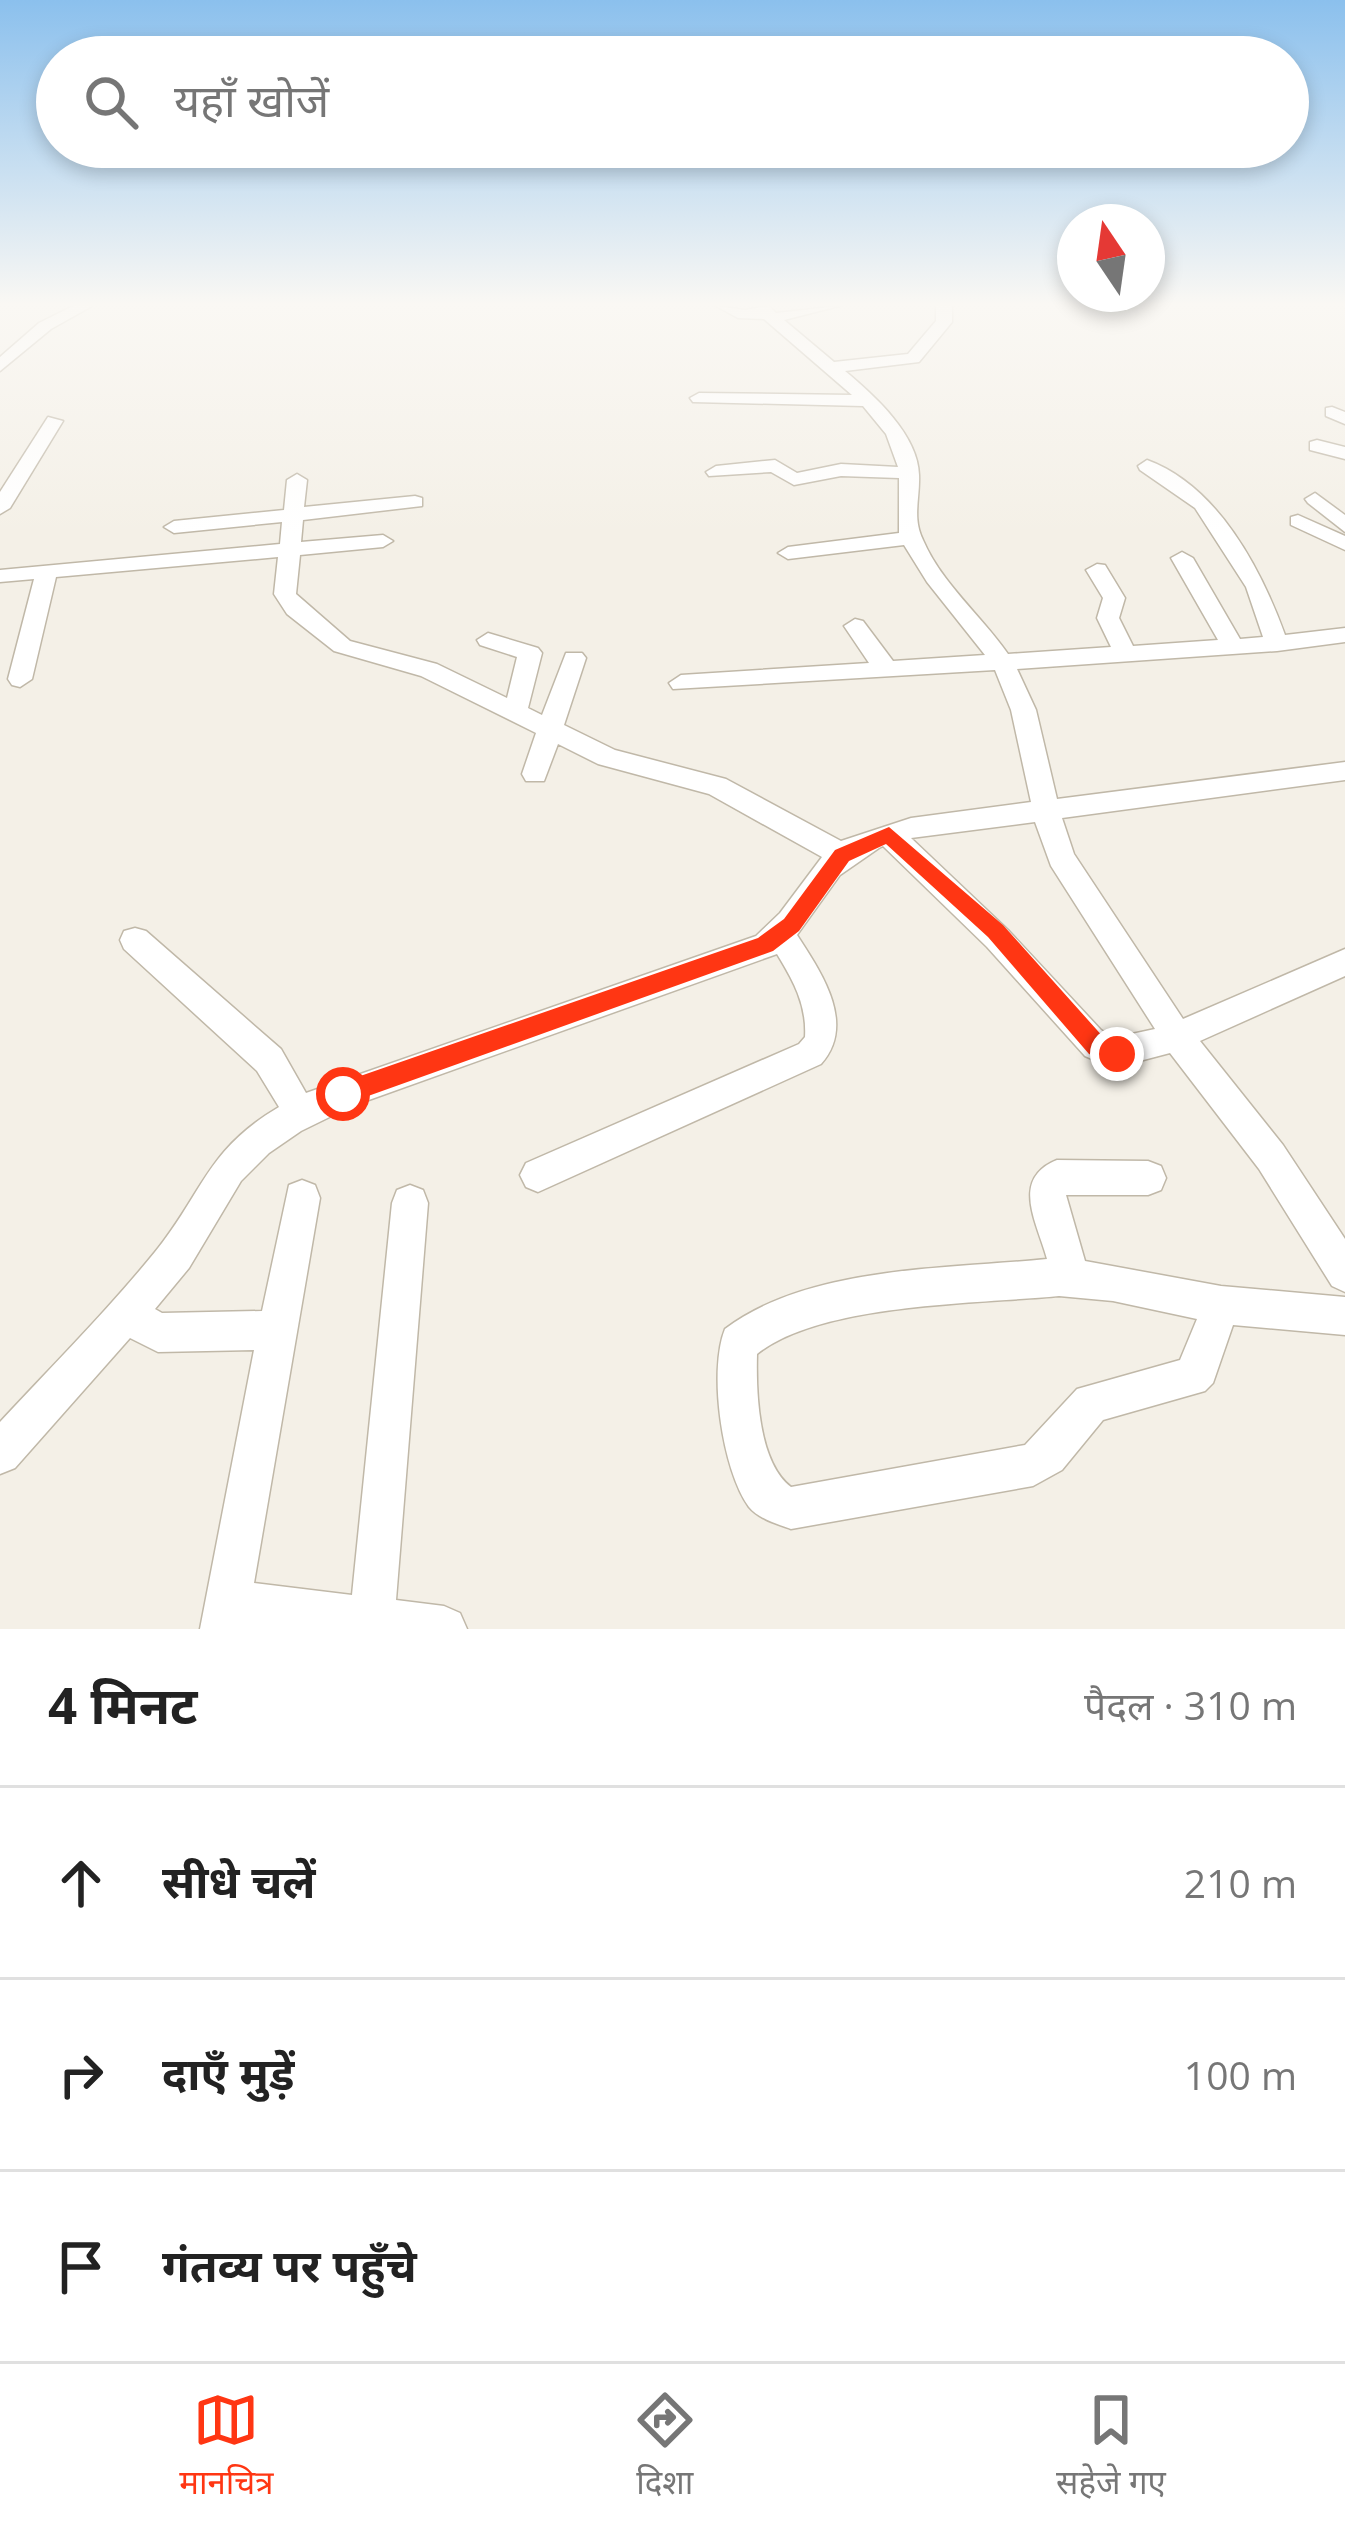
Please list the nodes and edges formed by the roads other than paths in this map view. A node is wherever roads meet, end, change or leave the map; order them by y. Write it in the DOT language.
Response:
graph roads {
  1 [pos="847,382"];
  2 [pos="699,398"];
  3 [pos="867,401"];
  4 [pos="54,421"];
  5 [pos="1317,446"];
  6 [pos="1345,453"];
  7 [pos="1147,466"];
  8 [pos="716,472"];
  9 [pos="911,472"];
  10 [pos="297,480"];
  11 [pos="1315,499"];
  12 [pos="415,502"];
  13 [pos="0,508"];
  14 [pos="291,513"];
  15 [pos="1298,521"];
  16 [pos="1345,526"];
  17 [pos="174,527"];
  18 [pos="911,538"];
  19 [pos="383,542"];
  20 [pos="1345,544"];
  21 [pos="286,552"];
  22 [pos="788,553"];
  23 [pos="1183,558"];
  24 [pos="1097,570"];
  25 [pos="47,572"];
  26 [pos="0,576"];
  27 [pos="855,626"];
  28 [pos="1345,635"];
  29 [pos="488,640"];
  30 [pos="1277,644"];
  31 [pos="1233,647"];
  32 [pos="1126,653"];
  33 [pos="574,658"];
  34 [pos="1003,663"];
  35 [pos="886,669"];
  36 [pos="20,679"];
  37 [pos="681,683"];
  38 [pos="514,712"];
  39 [pos="551,731"];
  40 [pos="535,774"];
  41 [pos="1339,779"];
  42 [pos="1044,809"];
  43 [pos="889,835"];
  44 [pos="842,855"];
  45 [pos="781,935"];
  46 [pos="135,940"];
  47 [pos="1342,968"];
  48 [pos="1176,1035"];
  49 [pos="298,1114"];
  50 [pos="538,1175"];
  51 [pos="1148,1178"];
  52 [pos="302,1198"];
  53 [pos="410,1203"];
  54 [pos="1345,1274"];
  55 [pos="1071,1277"];
  56 [pos="1221,1305"];
  57 [pos="126,1312"];
  58 [pos="1345,1316"];
  59 [pos="279,1330"];
  60 [pos="0,1454"];
  61 [pos="226,1615"];
  62 [pos="372,1620"];
  63 [pos="444,1629"];
  1 -- 3 [label="street"];
  2 -- 3 [label="street"];
  3 -- 9 [label="street"];
  4 -- 13 [label="street"];
  5 -- 6 [label="street"];
  7 -- 30 [label="street"];
  8 -- 9 [label="street"];
  9 -- 18 [label="street"];
  10 -- 14 [label="street"];
  11 -- 16 [label="street"];
  12 -- 14 [label="street"];
  14 -- 17 [label="street"];
  14 -- 21 [label="street"];
  15 -- 20 [label="street"];
  18 -- 22 [label="street"];
  18 -- 34 [label="street"];
  19 -- 21 [label="street"];
  21 -- 25 [label="street"];
  21 -- 38 [label="street"];
  23 -- 31 [label="street"];
  24 -- 32 [label="street"];
  25 -- 26 [label="street"];
  25 -- 36 [label="street"];
  27 -- 35 [label="street"];
  28 -- 30 [label="street"];
  29 -- 38 [label="street"];
  30 -- 31 [label="street"];
  31 -- 32 [label="street"];
  32 -- 34 [label="street"];
  33 -- 39 [label="street"];
  34 -- 35 [label="street"];
  34 -- 42 [label="street"];
  35 -- 37 [label="street"];
  38 -- 39 [label="street"];
  39 -- 40 [label="street"];
  39 -- 44 [label="street"];
  41 -- 42 [label="street"];
  42 -- 43 [label="street"];
  42 -- 48 [label="street"];
  43 -- 44 [label="street"];
  43 -- 48 [label="street"];
  44 -- 45 [label="street"];
  45 -- 49 [label="street"];
  45 -- 50 [label="street"];
  46 -- 49 [label="street"];
  47 -- 48 [label="street"];
  48 -- 54 [label="street"];
  49 -- 57 [label="street"];
  51 -- 55 [label="street"];
  52 -- 59 [label="street"];
  53 -- 62 [label="street"];
  55 -- 56 [label="street"];
  55 -- 56 [label="street"];
  56 -- 58 [label="street"];
  57 -- 59 [label="street"];
  57 -- 60 [label="street"];
  59 -- 61 [label="street"];
  61 -- 62 [label="street"];
  62 -- 63 [label="street"];
}
